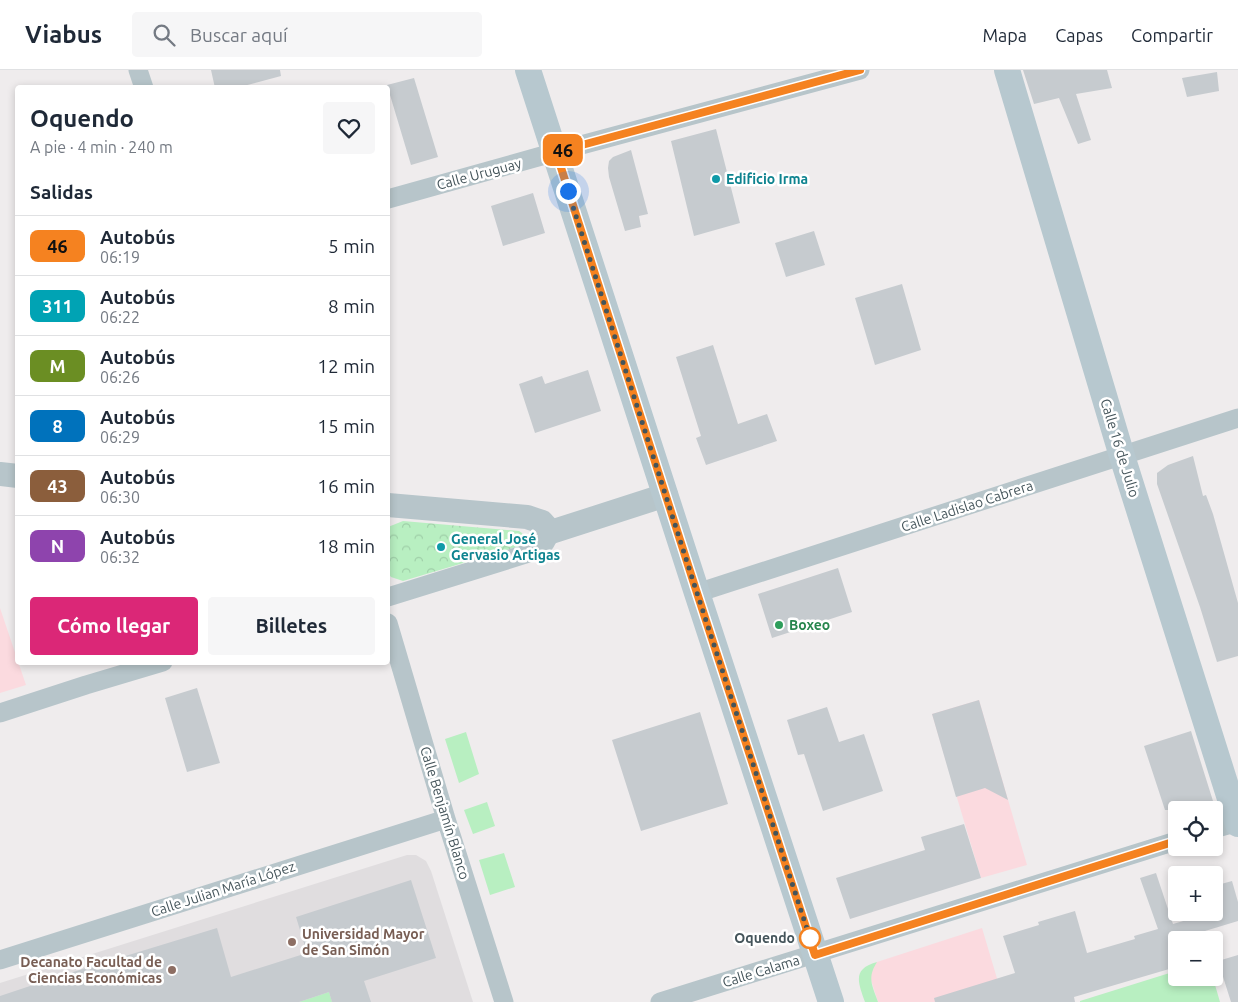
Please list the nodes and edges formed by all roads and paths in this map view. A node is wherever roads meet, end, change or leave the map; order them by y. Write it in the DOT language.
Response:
graph roads {
  1 [pos="138,70"];
  2 [pos="528,70"];
  3 [pos="860,70"];
  4 [pos="1007,70"];
  5 [pos="143,85"];
  6 [pos="556,152"];
  7 [pos="390,198"];
  8 [pos="1238,418"];
  9 [pos="1122,456"];
  10 [pos="0,474"];
  11 [pos="15,476"];
  12 [pos="666,495"];
  13 [pos="390,505"];
  14 [pos="552,532"];
  15 [pos="697,593"];
  16 [pos="390,596"];
  17 [pos="390,630"];
  18 [pos="154,665"];
  19 [pos="0,713"];
  20 [pos="446,819"];
  21 [pos="1238,823"];
  22 [pos="1223,827"];
  23 [pos="1168,844"];
  24 [pos="815,955"];
  25 [pos="0,960"];
  26 [pos="504,1002"];
  27 [pos="660,1002"];
  28 [pos="831,1002"];
  1 -- 5 [label="street"];
  2 -- 6 [label="main road"];
  3 -- 6 [label="street, Calle Uruguay"];
  4 -- 9 [label="main road, Calle 16 de Julio"];
  6 -- 7 [label="street, Calle Uruguay"];
  6 -- 12 [label="main road"];
  8 -- 9 [label="street, Calle Ladislao Cabrera"];
  9 -- 15 [label="street, Calle Ladislao Cabrera"];
  9 -- 21 [label="main road, Calle 16 de Julio"];
  10 -- 11 [label="street"];
  12 -- 14 [label="street"];
  12 -- 15 [label="main road"];
  13 -- 14 [label="street"];
  14 -- 16 [label="street"];
  15 -- 24 [label="main road"];
  17 -- 20 [label="street, Calle Benjamín Blanco"];
  18 -- 19 [label="street"];
  20 -- 25 [label="street, Calle Julian María López"];
  20 -- 26 [label="street, Calle Benjamín Blanco"];
  21 -- 22 [label="street"];
  23 -- 24 [label="street, Calle Calama"];
  24 -- 27 [label="street, Calle Calama"];
  24 -- 28 [label="main road"];
}
